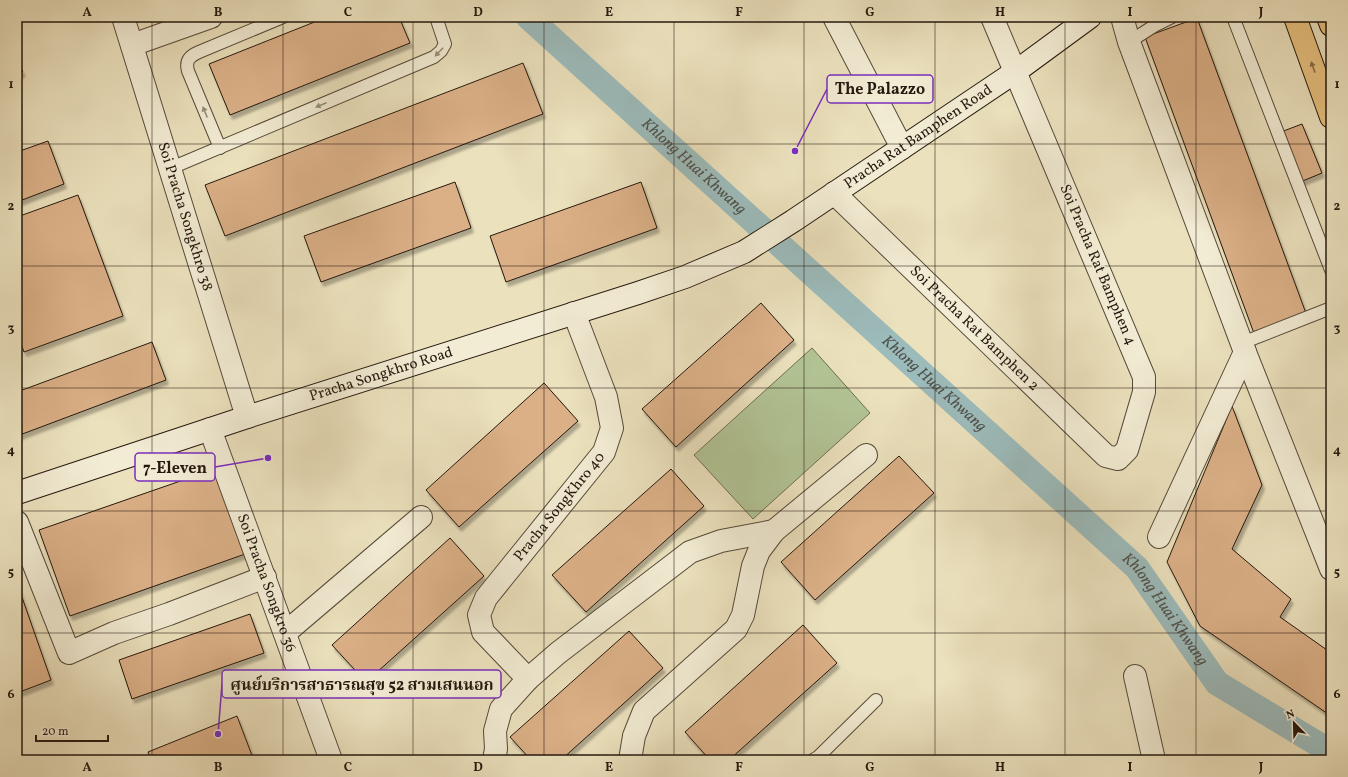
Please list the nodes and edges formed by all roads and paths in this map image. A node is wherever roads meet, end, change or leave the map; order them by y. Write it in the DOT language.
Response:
graph roads {
  1 [pos="123,17"];
  2 [pos="211,17"];
  3 [pos="283,17"];
  4 [pos="436,17"];
  5 [pos="834,17"];
  6 [pos="992,17"];
  7 [pos="1090,17"];
  8 [pos="1122,17"];
  9 [pos="1172,17"];
  10 [pos="1232,17"];
  11 [pos="1295,17"];
  12 [pos="1328,17"];
  13 [pos="1331,25"];
  14 [pos="1129,42"];
  15 [pos="132,44"];
  16 [pos="1015,72"];
  17 [pos="1331,117"];
  18 [pos="220,148"];
  19 [pos="902,148"];
  20 [pos="171,168"];
  21 [pos="834,193"];
  22 [pos="744,252"];
  23 [pos="1331,270"];
  24 [pos="1331,308"];
  25 [pos="574,313"];
  26 [pos="1244,347"];
  27 [pos="247,416"];
  28 [pos="210,429"];
  29 [pos="866,455"];
  30 [pos="1118,459"];
  31 [pos="17,493"];
  32 [pos="421,517"];
  33 [pos="17,522"];
  34 [pos="774,531"];
  35 [pos="1159,537"];
  36 [pos="1331,569"];
  37 [pos="265,577"];
  38 [pos="285,633"];
  39 [pos="1135,676"];
  40 [pos="528,679"];
  41 [pos="876,700"];
  42 [pos="331,760"];
  43 [pos="494,760"];
  44 [pos="630,760"];
  45 [pos="813,760"];
  46 [pos="1154,760"];
  1 -- 15 [label="street, Soi Pracha Songkhro 38"];
  2 -- 15 [label="street"];
  18 -- 3 [label="lane, one-way"];
  4 -- 18 [label="lane, one-way"];
  5 -- 19 [label="street"];
  6 -- 16 [label="street, Soi Pracha Rat Bamphen 4"];
  7 -- 16 [label="street, Pracha Rat Bamphen Road"];
  8 -- 14 [label="street"];
  9 -- 14 [label="lane"];
  10 -- 23 [label="lane"];
  17 -- 11 [label="main road, one-way"];
  12 -- 13 [label="main road"];
  14 -- 26 [label="street"];
  15 -- 20 [label="street, Soi Pracha Songkhro 38"];
  16 -- 19 [label="street, Pracha Rat Bamphen Road"];
  16 -- 30 [label="street, Soi Pracha Rat Bamphen 4"];
  18 -- 20 [label="lane"];
  19 -- 21 [label="street, Pracha Rat Bamphen Road"];
  20 -- 27 [label="street, Soi Pracha Songkhro 38"];
  21 -- 22 [label="street, Pracha Rat Bamphen Road"];
  21 -- 30 [label="street, Soi Pracha Rat Bamphen 2"];
  22 -- 25 [label="street, Pracha Songkhro Road"];
  24 -- 26 [label="lane"];
  25 -- 27 [label="street, Pracha Songkhro Road"];
  25 -- 40 [label="street, Pracha SongKhro 40"];
  26 -- 35 [label="street"];
  26 -- 36 [label="street"];
  27 -- 28 [label="street, Pracha Songkhro Road"];
  28 -- 31 [label="street, Pracha Songkhro Road"];
  28 -- 37 [label="street, Soi Pracha Songkro 36"];
  29 -- 34 [label="street"];
  32 -- 38 [label="street"];
  33 -- 37 [label="street"];
  34 -- 40 [label="street"];
  34 -- 44 [label="street"];
  37 -- 38 [label="street, Soi Pracha Songkro 36"];
  38 -- 42 [label="street, Soi Pracha Songkro 36"];
  39 -- 46 [label="street"];
  40 -- 43 [label="street"];
  41 -- 45 [label="lane"];
}
